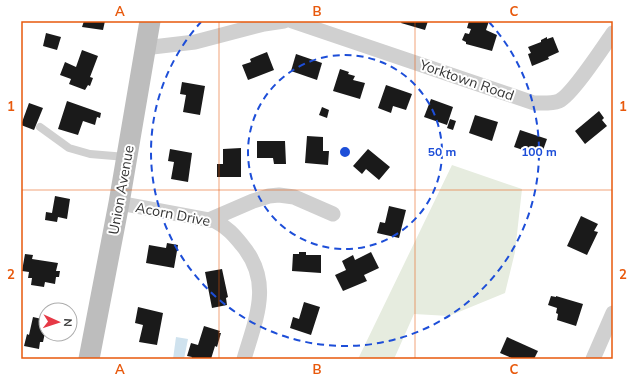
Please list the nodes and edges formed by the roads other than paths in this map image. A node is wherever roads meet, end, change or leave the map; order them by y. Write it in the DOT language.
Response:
graph roads {
  1 [pos="150,21"];
  2 [pos="284,21"];
  3 [pos="292,21"];
  4 [pos="613,33"];
  5 [pos="144,48"];
  6 [pos="40,127"];
  7 [pos="126,157"];
  8 [pos="119,203"];
  9 [pos="333,214"];
  10 [pos="209,220"];
  11 [pos="613,313"];
  12 [pos="89,359"];
  13 [pos="244,359"];
  14 [pos="593,359"];
  1 -- 5 [label="street, Union Avenue"];
  2 -- 5 [label="street"];
  3 -- 4 [label="street, Yorktown Road"];
  5 -- 7 [label="street, Union Avenue"];
  6 -- 7 [label="lane"];
  7 -- 8 [label="street, Union Avenue"];
  8 -- 10 [label="street, Acorn Drive"];
  8 -- 12 [label="street, Union Avenue"];
  9 -- 10 [label="street"];
  10 -- 13 [label="street, Acorn Drive"];
  11 -- 14 [label="street"];
}
